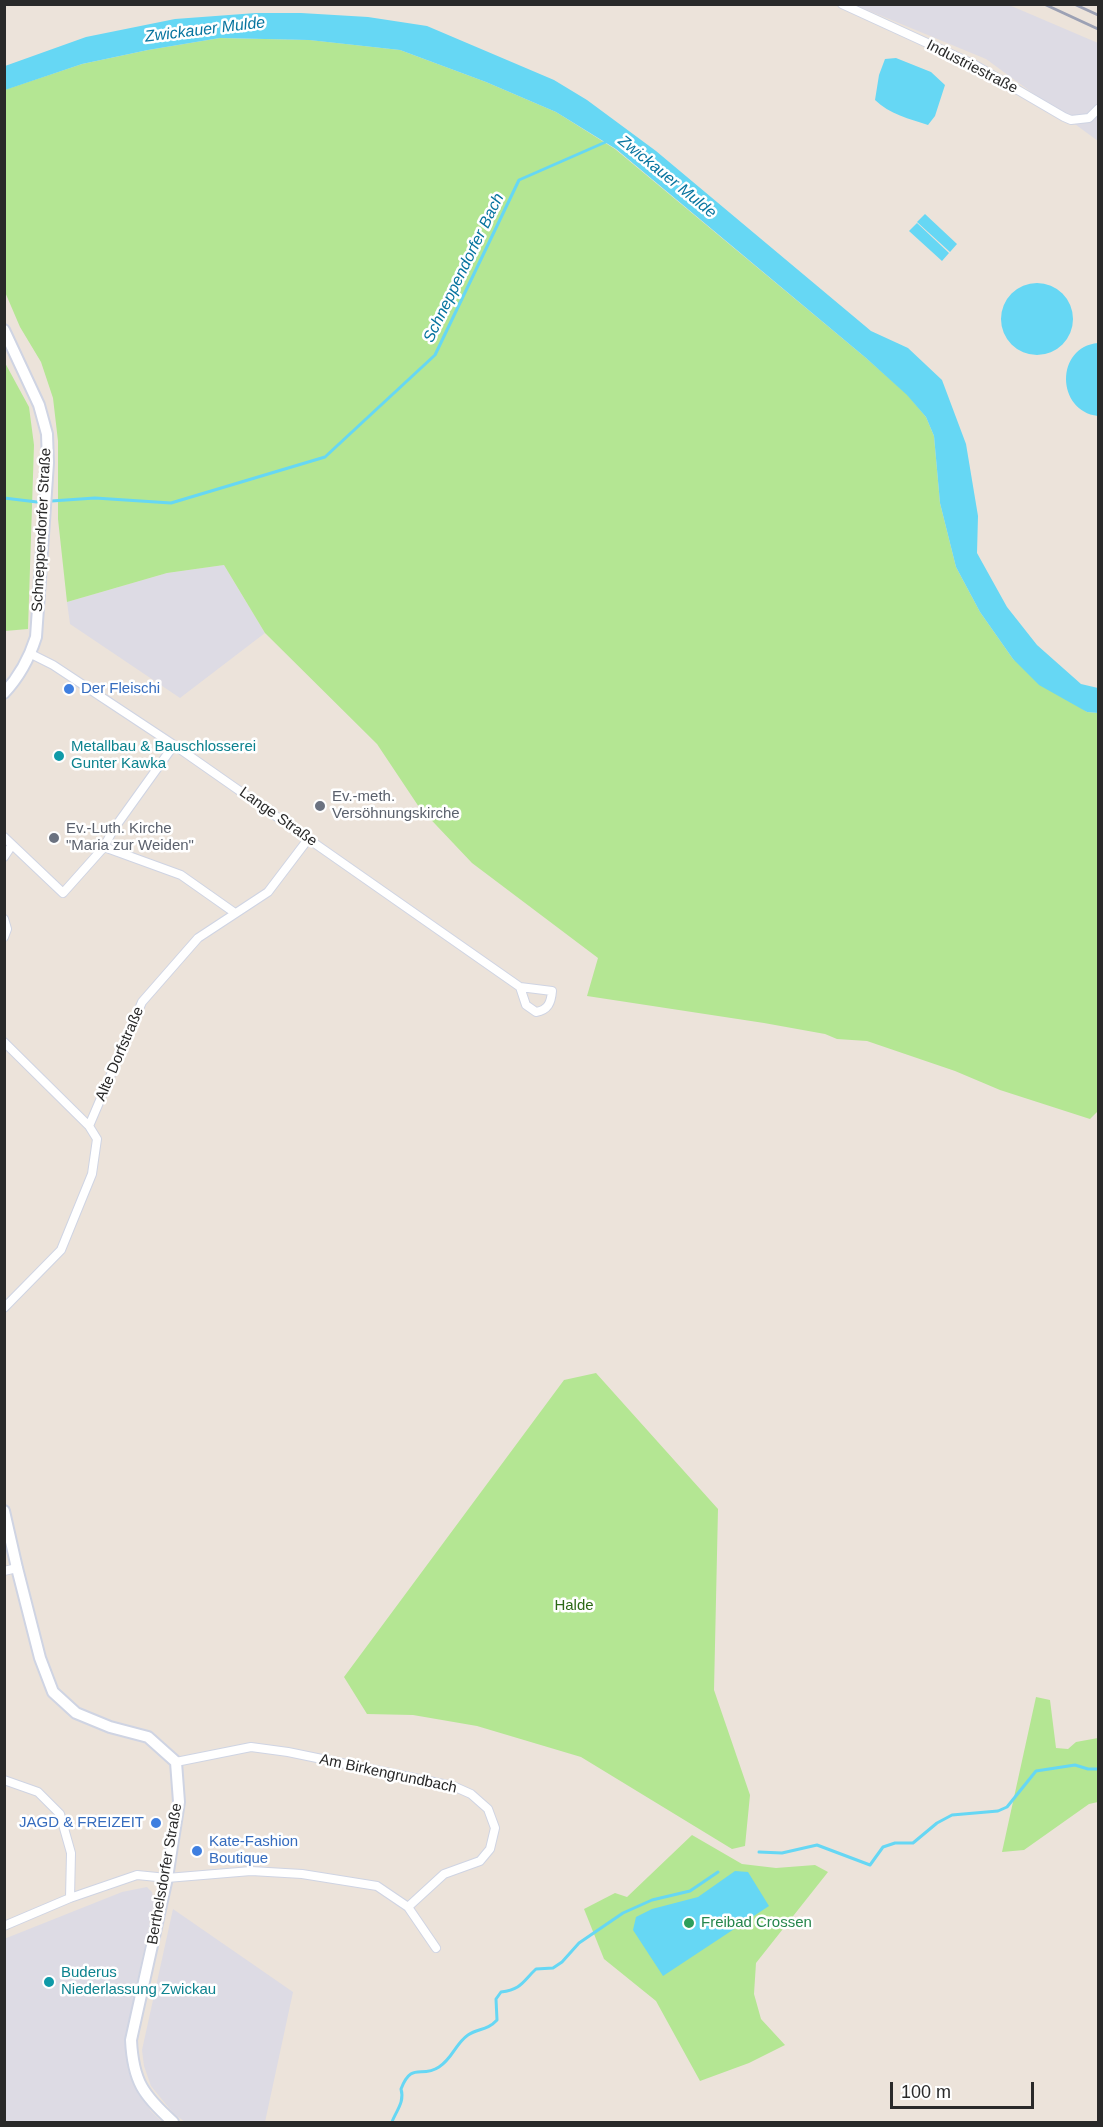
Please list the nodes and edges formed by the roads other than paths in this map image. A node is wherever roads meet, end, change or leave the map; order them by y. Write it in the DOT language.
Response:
graph roads {
  1 [pos="842,4"];
  2 [pos="1098,109"];
  3 [pos="4,330"];
  4 [pos="31,654"];
  5 [pos="4,693"];
  6 [pos="174,745"];
  7 [pos="4,837"];
  8 [pos="309,838"];
  9 [pos="12,845"];
  10 [pos="104,847"];
  11 [pos="4,857"];
  12 [pos="235,913"];
  13 [pos="4,919"];
  14 [pos="4,937"];
  15 [pos="520,987"];
  16 [pos="4,1042"];
  17 [pos="89,1126"];
  18 [pos="4,1308"];
  19 [pos="4,1511"];
  20 [pos="16,1568"];
  21 [pos="4,1571"];
  22 [pos="176,1762"];
  23 [pos="4,1780"];
  24 [pos="167,1878"];
  25 [pos="70,1898"];
  26 [pos="408,1907"];
  27 [pos="4,1926"];
  28 [pos="436,1948"];
  29 [pos="174,2122"];
  1 -- 2 [label="street, Industriestraße"];
  3 -- 4 [label="street, Schneppendorfer Straße"];
  4 -- 5 [label="street, Schneppendorfer Straße"];
  4 -- 6 [label="street, Lange Straße"];
  6 -- 8 [label="street, Lange Straße"];
  6 -- 10 [label="street"];
  7 -- 9 [label="street"];
  8 -- 12 [label="street, Alte Dorfstraße"];
  8 -- 15 [label="street, Lange Straße"];
  9 -- 10 [label="street"];
  9 -- 11 [label="street"];
  10 -- 12 [label="street"];
  12 -- 17 [label="street, Alte Dorfstraße"];
  13 -- 14 [label="street"];
  16 -- 17 [label="street"];
  17 -- 18 [label="street"];
  19 -- 20 [label="street"];
  20 -- 21 [label="street"];
  20 -- 22 [label="street"];
  22 -- 24 [label="street, Berthelsdorfer Straße"];
  22 -- 26 [label="street, Am Birkengrundbach"];
  23 -- 25 [label="street"];
  24 -- 25 [label="street"];
  24 -- 26 [label="street"];
  24 -- 29 [label="street, Berthelsdorfer Straße"];
  25 -- 27 [label="street"];
  26 -- 28 [label="street"];
}
